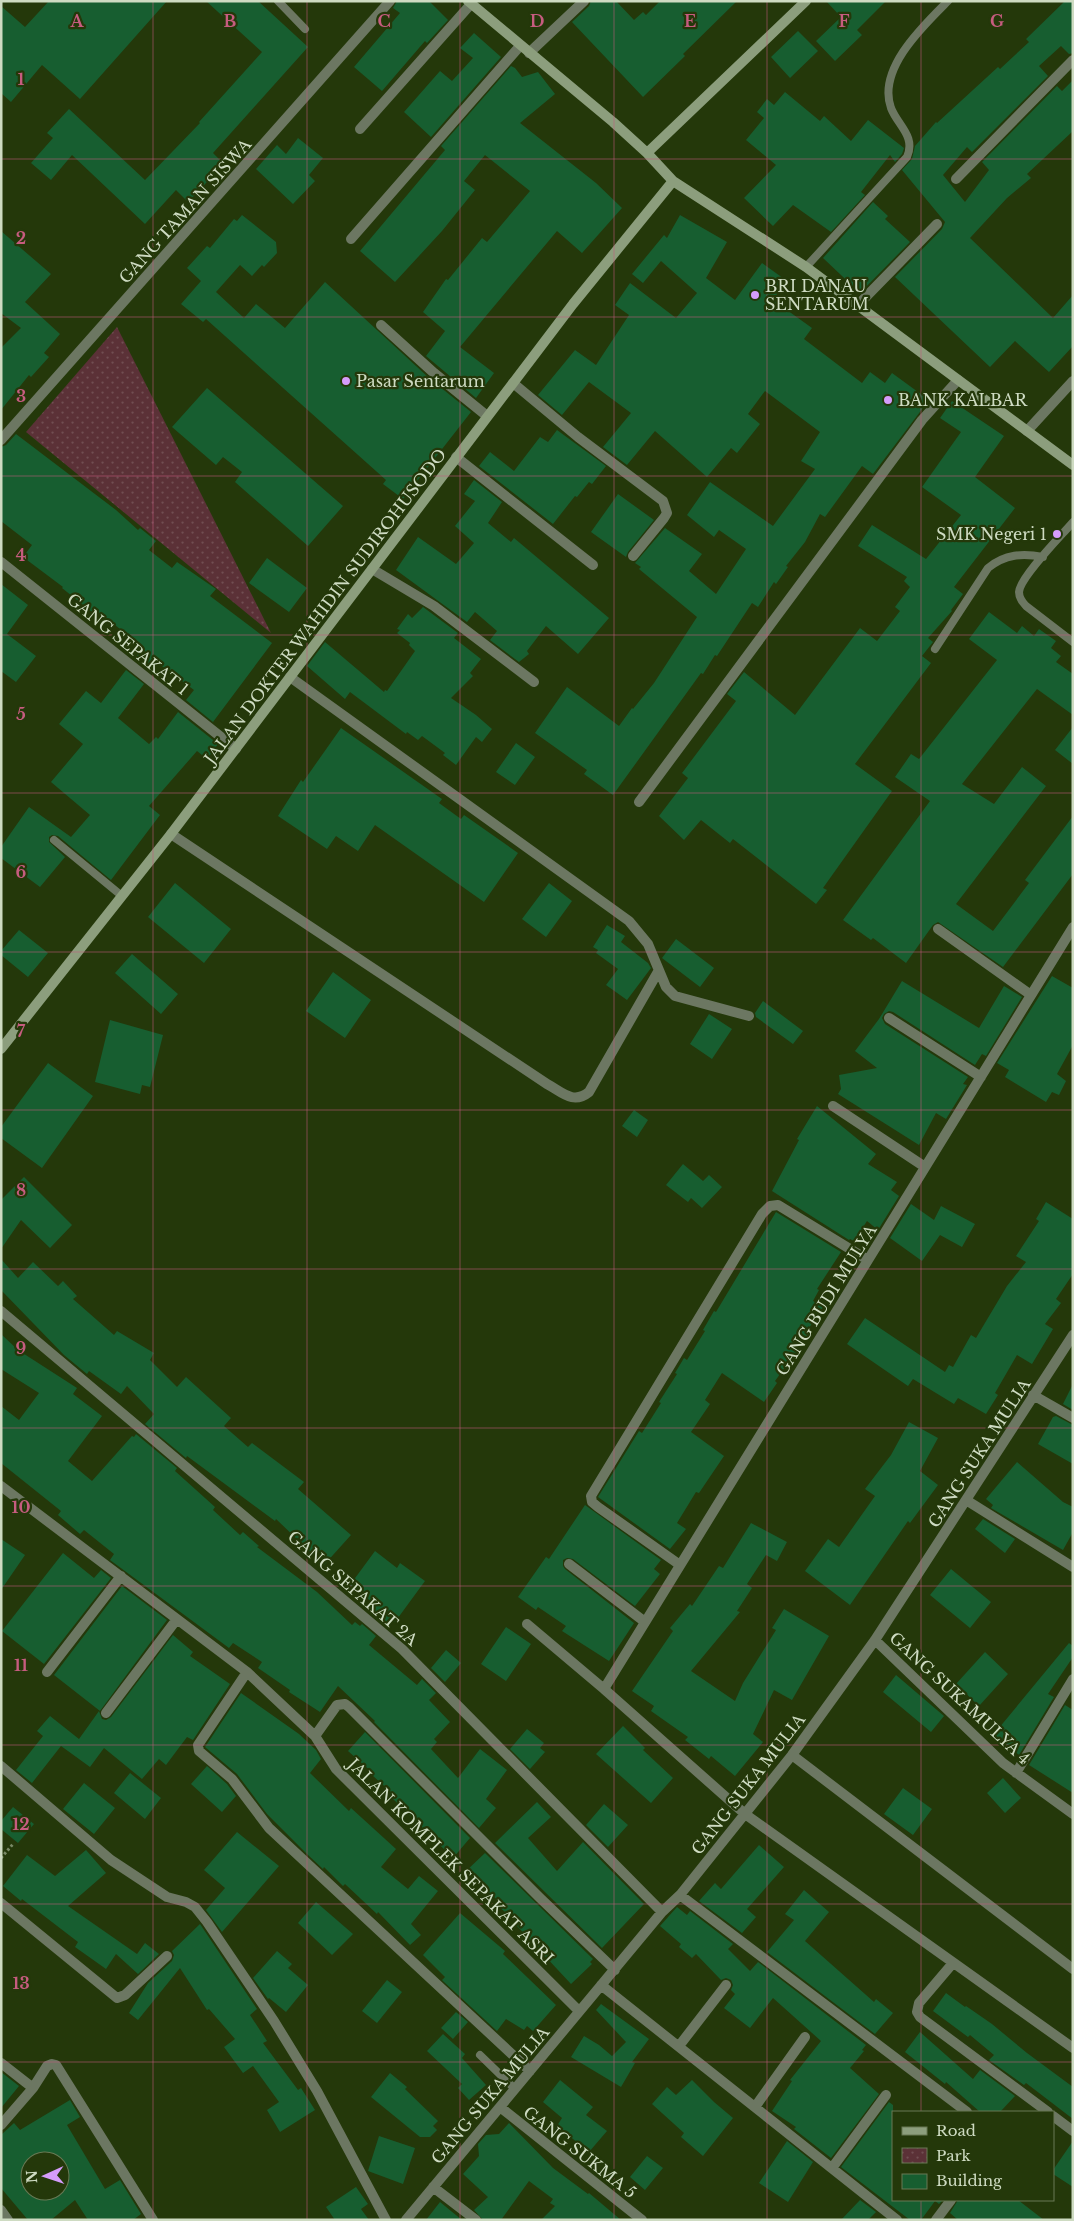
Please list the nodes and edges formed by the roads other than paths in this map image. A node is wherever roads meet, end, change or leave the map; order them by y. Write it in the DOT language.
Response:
graph roads {
  1 [pos="278,1"];
  2 [pos="390,1"];
  3 [pos="584,1"];
  4 [pos="806,1"];
  5 [pos="948,1"];
  6 [pos="469,3"];
  7 [pos="305,28"];
  8 [pos="520,46"];
  9 [pos="529,53"];
  10 [pos="1073,60"];
  11 [pos="360,129"];
  12 [pos="647,153"];
  13 [pos="956,180"];
  14 [pos="673,181"];
  15 [pos="937,224"];
  16 [pos="351,239"];
  17 [pos="806,267"];
  18 [pos="857,306"];
  19 [pos="382,325"];
  20 [pos="958,380"];
  21 [pos="1073,381"];
  22 [pos="513,383"];
  23 [pos="487,416"];
  24 [pos="1028,431"];
  25 [pos="1,440"];
  26 [pos="456,457"];
  27 [pos="1073,465"];
  28 [pos="1073,522"];
  29 [pos="633,556"];
  30 [pos="1043,558"];
  31 [pos="1,562"];
  32 [pos="593,565"];
  33 [pos="372,569"];
  34 [pos="1073,642"];
  35 [pos="935,648"];
  36 [pos="290,677"];
  37 [pos="534,682"];
  38 [pos="236,749"];
  39 [pos="639,802"];
  40 [pos="171,834"];
  41 [pos="54,840"];
  42 [pos="122,896"];
  43 [pos="1073,927"];
  44 [pos="938,929"];
  45 [pos="659,970"];
  46 [pos="1031,995"];
  47 [pos="749,1016"];
  48 [pos="889,1018"];
  49 [pos="1,1049"];
  50 [pos="980,1077"];
  51 [pos="834,1106"];
  52 [pos="925,1167"];
  53 [pos="868,1260"];
  54 [pos="1,1311"];
  55 [pos="1073,1335"];
  56 [pos="1033,1395"];
  57 [pos="1073,1418"];
  58 [pos="1,1486"];
  59 [pos="966,1500"];
  60 [pos="569,1564"];
  61 [pos="680,1565"];
  62 [pos="1073,1567"];
  63 [pos="121,1576"];
  64 [pos="177,1619"];
  65 [pos="645,1622"];
  66 [pos="528,1624"];
  67 [pos="875,1640"];
  68 [pos="47,1672"];
  69 [pos="247,1672"];
  70 [pos="1073,1680"];
  71 [pos="604,1689"];
  72 [pos="106,1713"];
  73 [pos="315,1736"];
  74 [pos="792,1755"];
  75 [pos="1,1766"];
  76 [pos="1016,1773"];
  77 [pos="744,1814"];
  78 [pos="1073,1814"];
  79 [pos="680,1895"];
  80 [pos="1,1903"];
  81 [pos="662,1912"];
  82 [pos="167,1956"];
  83 [pos="953,1963"];
  84 [pos="1073,1969"];
  85 [pos="615,1970"];
  86 [pos="601,1985"];
  87 [pos="726,1985"];
  88 [pos="579,2011"];
  89 [pos="805,2037"];
  90 [pos="679,2046"];
  91 [pos="1073,2048"];
  92 [pos="480,2055"];
  93 [pos="1,2063"];
  94 [pos="530,2071"];
  95 [pos="33,2088"];
  96 [pos="515,2089"];
  97 [pos="886,2095"];
  98 [pos="500,2107"];
  99 [pos="755,2107"];
  100 [pos="966,2111"];
  101 [pos="1047,2111"];
  102 [pos="1054,2117"];
  103 [pos="1,2125"];
  104 [pos="1073,2131"];
  105 [pos="832,2168"];
  106 [pos="433,2187"];
  107 [pos="950,2201"];
  108 [pos="1,2210"];
  109 [pos="8,2220"];
  110 [pos="153,2220"];
  111 [pos="386,2220"];
  112 [pos="406,2220"];
  113 [pos="476,2220"];
  114 [pos="642,2220"];
  115 [pos="897,2220"];
  116 [pos="936,2220"];
  1 -- 7 [label="lane"];
  2 -- 25 [label="street, GANG TAMAN SISWA"];
  3 -- 9 [label="street"];
  4 -- 12 [label="street"];
  5 -- 17 [label="lane"];
  6 -- 8 [label="street"];
  6 -- 11 [label="street"];
  8 -- 9 [label="street"];
  8 -- 16 [label="street"];
  9 -- 12 [label="street"];
  10 -- 13 [label="street"];
  12 -- 14 [label="street"];
  14 -- 17 [label="street"];
  14 -- 22 [label="street, JALAN DOKTER WAHIDIN SUDIROHUSODO"];
  15 -- 18 [label="street"];
  17 -- 18 [label="street"];
  18 -- 20 [label="street"];
  19 -- 23 [label="street"];
  20 -- 24 [label="street"];
  20 -- 39 [label="street"];
  21 -- 24 [label="street"];
  22 -- 23 [label="street, JALAN DOKTER WAHIDIN SUDIROHUSODO"];
  22 -- 29 [label="street"];
  23 -- 26 [label="street, JALAN DOKTER WAHIDIN SUDIROHUSODO"];
  24 -- 27 [label="street"];
  26 -- 32 [label="street"];
  26 -- 33 [label="street, JALAN DOKTER WAHIDIN SUDIROHUSODO"];
  28 -- 30 [label="lane"];
  30 -- 34 [label="lane"];
  30 -- 35 [label="lane"];
  31 -- 38 [label="street, GANG SEPAKAT 1"];
  33 -- 36 [label="street, JALAN DOKTER WAHIDIN SUDIROHUSODO"];
  33 -- 37 [label="street"];
  36 -- 38 [label="street, JALAN DOKTER WAHIDIN SUDIROHUSODO"];
  36 -- 45 [label="street"];
  38 -- 40 [label="street, JALAN DOKTER WAHIDIN SUDIROHUSODO"];
  40 -- 42 [label="street, JALAN DOKTER WAHIDIN SUDIROHUSODO"];
  40 -- 45 [label="street"];
  41 -- 42 [label="lane"];
  42 -- 49 [label="street, JALAN DOKTER WAHIDIN SUDIROHUSODO"];
  43 -- 46 [label="street, GANG BUDI MULYA"];
  44 -- 46 [label="street"];
  45 -- 47 [label="street"];
  46 -- 50 [label="street, GANG BUDI MULYA"];
  48 -- 50 [label="street"];
  50 -- 52 [label="street, GANG BUDI MULYA"];
  51 -- 52 [label="street"];
  52 -- 53 [label="street, GANG BUDI MULYA"];
  53 -- 61 [label="street, GANG BUDI MULYA"];
  53 -- 61 [label="street"];
  54 -- 81 [label="street, GANG SEPAKAT 2A"];
  55 -- 56 [label="street, GANG SUKA MULIA"];
  56 -- 57 [label="street"];
  56 -- 59 [label="street, GANG SUKA MULIA"];
  58 -- 63 [label="street, JALAN KOMPLEK SEPAKAT ASRI"];
  59 -- 62 [label="street"];
  59 -- 67 [label="street, GANG SUKA MULIA"];
  60 -- 65 [label="street"];
  61 -- 65 [label="street, GANG BUDI MULYA"];
  63 -- 64 [label="street, JALAN KOMPLEK SEPAKAT ASRI"];
  63 -- 68 [label="street"];
  64 -- 69 [label="street, JALAN KOMPLEK SEPAKAT ASRI"];
  64 -- 72 [label="street"];
  65 -- 71 [label="street, GANG BUDI MULYA"];
  66 -- 71 [label="street"];
  67 -- 74 [label="street, GANG SUKA MULIA"];
  67 -- 76 [label="street, GANG SUKAMULYA 4"];
  69 -- 73 [label="street, JALAN KOMPLEK SEPAKAT ASRI"];
  69 -- 94 [label="street"];
  70 -- 76 [label="street"];
  71 -- 77 [label="street"];
  73 -- 85 [label="street"];
  73 -- 88 [label="street, JALAN KOMPLEK SEPAKAT ASRI"];
  74 -- 77 [label="street, GANG SUKA MULIA"];
  74 -- 84 [label="street"];
  75 -- 111 [label="street"];
  76 -- 78 [label="street, GANG SUKAMULYA 4"];
  77 -- 79 [label="street, GANG SUKA MULIA"];
  77 -- 83 [label="street"];
  79 -- 81 [label="street, GANG SUKA MULIA"];
  79 -- 100 [label="street"];
  80 -- 82 [label="street"];
  81 -- 85 [label="street, GANG SUKA MULIA"];
  83 -- 91 [label="street"];
  83 -- 101 [label="street"];
  85 -- 86 [label="street, GANG SUKA MULIA"];
  86 -- 88 [label="street, GANG SUKA MULIA"];
  86 -- 90 [label="street"];
  87 -- 90 [label="street"];
  88 -- 94 [label="street, GANG SUKA MULIA"];
  89 -- 99 [label="street"];
  90 -- 99 [label="street"];
  92 -- 96 [label="lane"];
  93 -- 95 [label="street"];
  94 -- 96 [label="street, GANG SUKA MULIA"];
  95 -- 103 [label="street"];
  95 -- 110 [label="street"];
  96 -- 98 [label="street, GANG SUKA MULIA"];
  97 -- 105 [label="street"];
  98 -- 106 [label="street, GANG SUKA MULIA"];
  98 -- 114 [label="street, GANG SUKMA 5"];
  99 -- 105 [label="street"];
  102 -- 104 [label="street"];
  105 -- 115 [label="street"];
  106 -- 112 [label="street, GANG SUKA MULIA"];
  106 -- 113 [label="street"];
  107 -- 116 [label="street"];
  108 -- 109 [label="street"];
}
